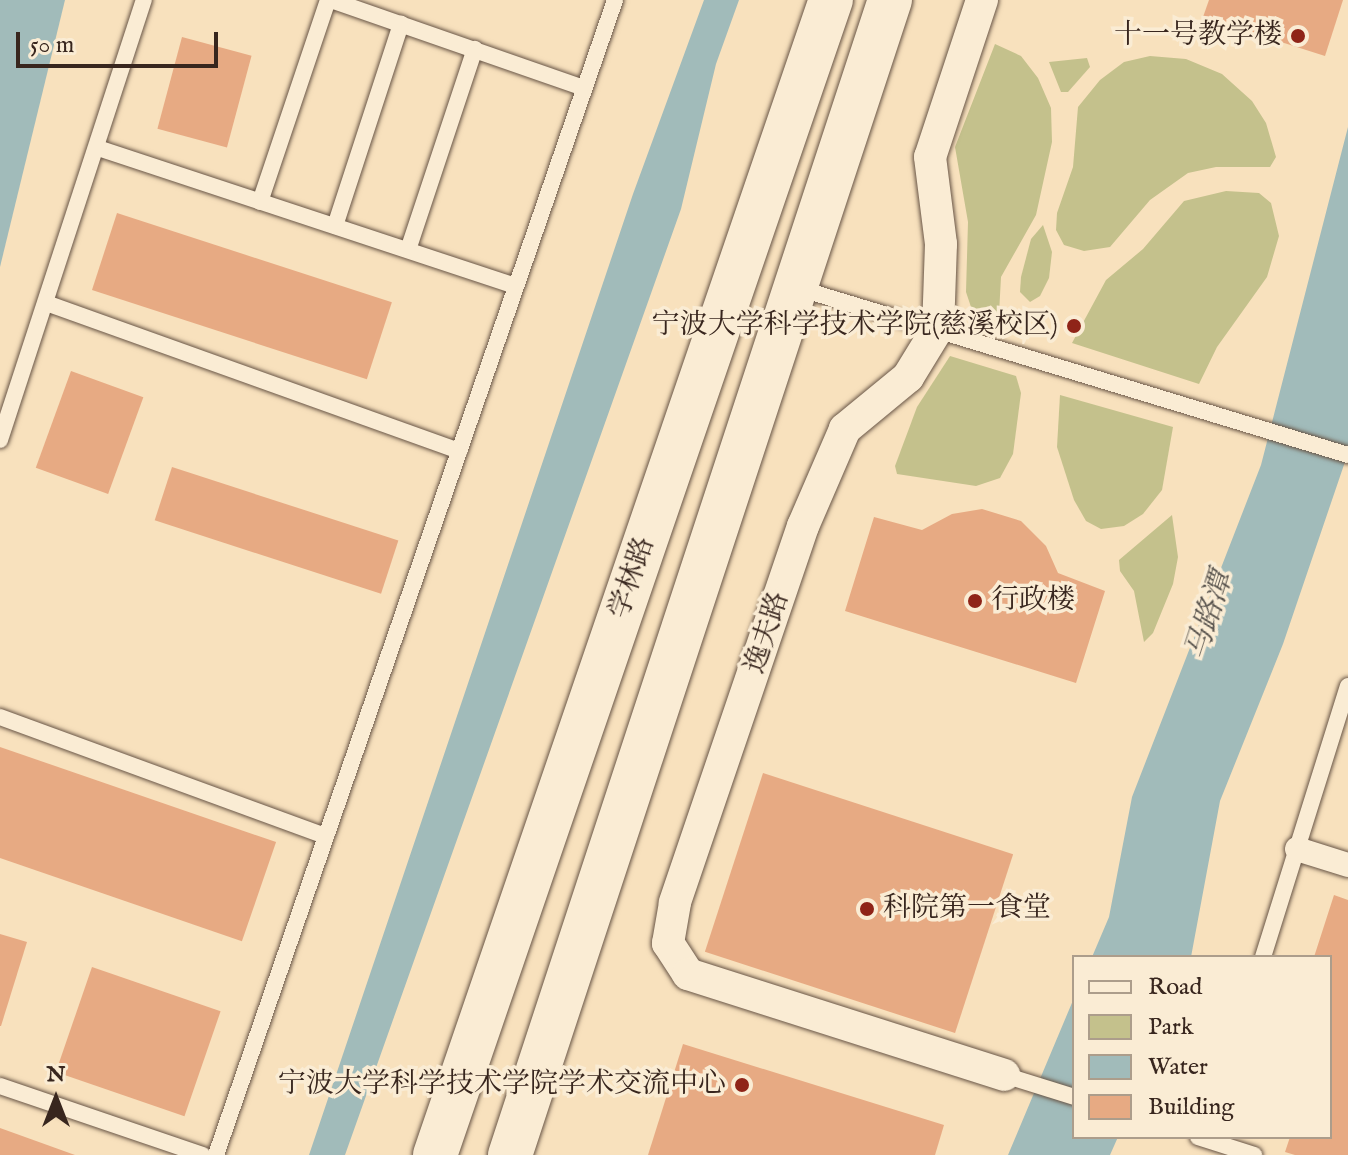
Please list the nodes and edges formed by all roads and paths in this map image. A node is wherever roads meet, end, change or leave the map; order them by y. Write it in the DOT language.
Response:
graph roads {
  1 [pos="144,0"];
  2 [pos="330,0"];
  3 [pos="615,0"];
  4 [pos="831,0"];
  5 [pos="890,0"];
  6 [pos="982,0"];
  7 [pos="401,24"];
  8 [pos="475,49"];
  9 [pos="584,88"];
  10 [pos="98,148"];
  11 [pos="260,202"];
  12 [pos="335,226"];
  13 [pos="408,250"];
  14 [pos="516,286"];
  15 [pos="796,288"];
  16 [pos="46,303"];
  17 [pos="938,328"];
  18 [pos="0,440"];
  19 [pos="459,451"];
  20 [pos="1348,455"];
  21 [pos="1348,686"];
  22 [pos="0,717"];
  23 [pos="326,836"];
  24 [pos="1297,849"];
  25 [pos="1348,865"];
  26 [pos="1264,955"];
  27 [pos="1004,1075"];
  28 [pos="0,1086"];
  29 [pos="1072,1096"];
  30 [pos="1206,1139"];
  31 [pos="203,1155"];
  32 [pos="216,1155"];
  33 [pos="435,1155"];
  34 [pos="510,1155"];
  35 [pos="1254,1155"];
  1 -- 10 [label="lane"];
  2 -- 7 [label="lane"];
  2 -- 11 [label="lane"];
  3 -- 9 [label="lane"];
  4 -- 33 [label="main road, 学林路"];
  5 -- 15 [label="main road"];
  6 -- 17 [label="street, 逸夫路"];
  7 -- 8 [label="lane"];
  7 -- 12 [label="lane"];
  8 -- 9 [label="lane"];
  8 -- 13 [label="lane"];
  9 -- 14 [label="lane"];
  10 -- 11 [label="lane"];
  10 -- 16 [label="lane"];
  11 -- 12 [label="lane"];
  12 -- 13 [label="lane"];
  13 -- 14 [label="lane"];
  14 -- 19 [label="lane"];
  15 -- 17 [label="lane"];
  15 -- 34 [label="main road"];
  16 -- 18 [label="lane"];
  16 -- 19 [label="lane"];
  17 -- 20 [label="lane"];
  17 -- 27 [label="street, 逸夫路"];
  19 -- 23 [label="lane"];
  21 -- 24 [label="lane"];
  22 -- 23 [label="lane"];
  23 -- 32 [label="lane"];
  24 -- 25 [label="street"];
  24 -- 26 [label="lane"];
  27 -- 29 [label="lane"];
  28 -- 31 [label="lane"];
  30 -- 35 [label="lane"];
}
